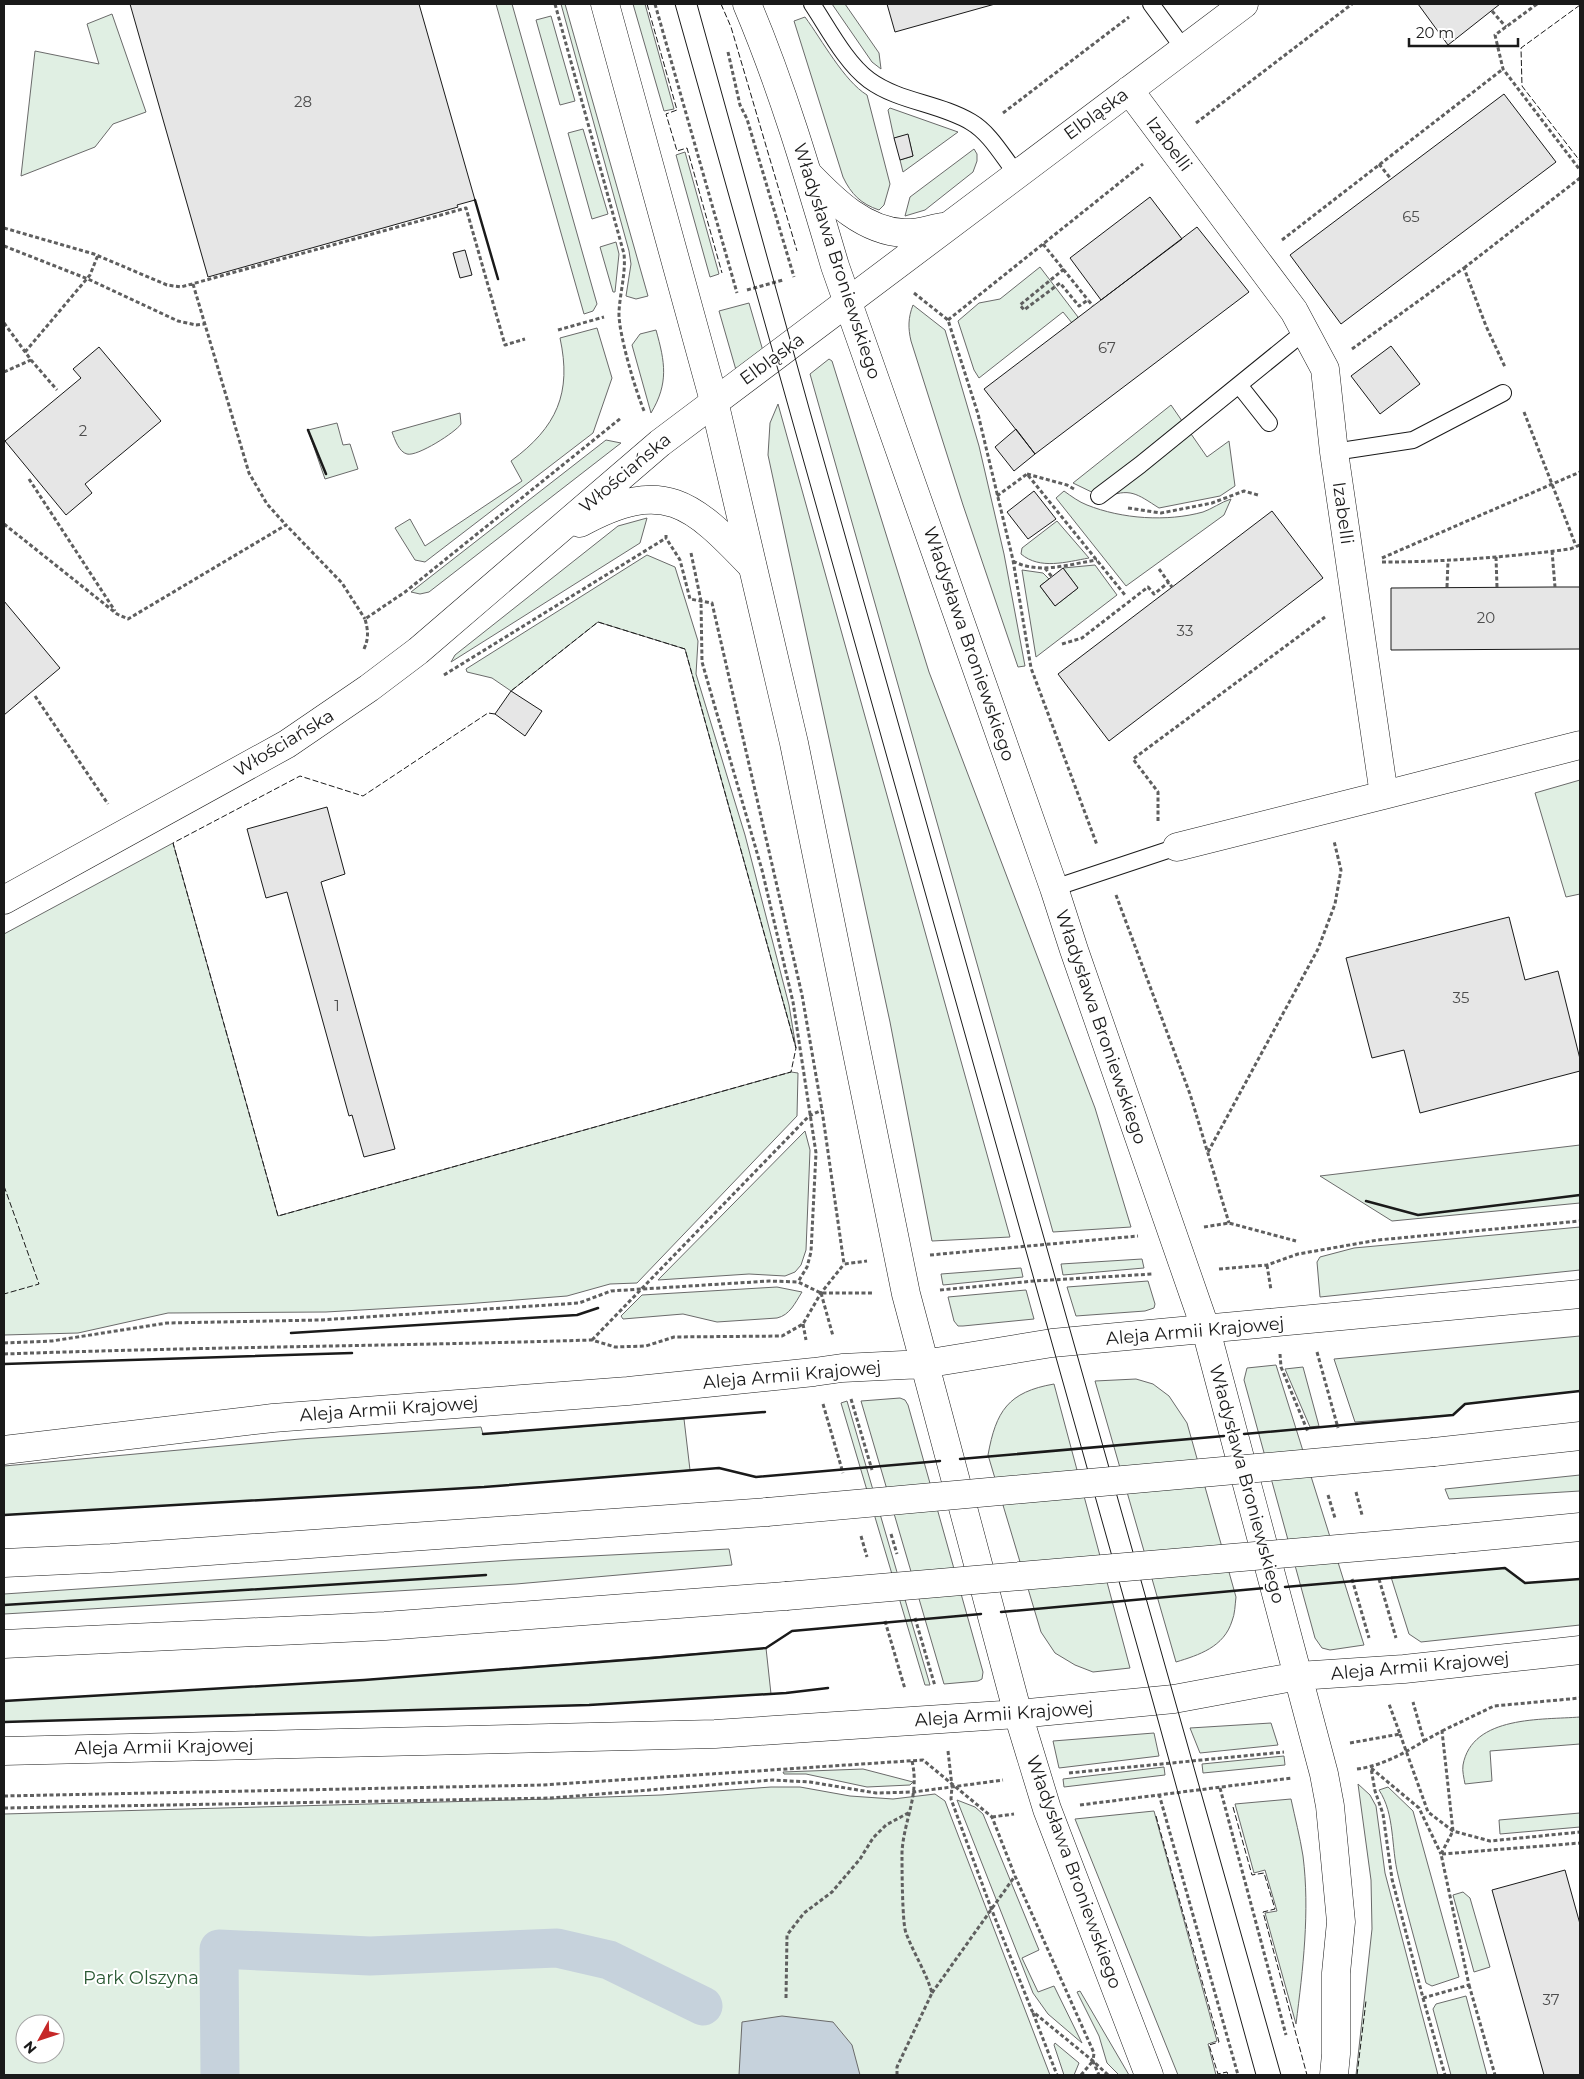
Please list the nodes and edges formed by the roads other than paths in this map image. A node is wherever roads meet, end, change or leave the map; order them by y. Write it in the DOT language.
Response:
graph roads {
  1 [pos="605,4"];
  2 [pos="747,4"];
  3 [pos="812,4"];
  4 [pos="1244,4"];
  5 [pos="1144,8"];
  6 [pos="1184,49"];
  7 [pos="1129,90"];
  8 [pos="1016,173"];
  9 [pos="808,174"];
  10 [pos="948,225"];
  11 [pos="848,302"];
  12 [pos="1304,332"];
  13 [pos="1239,385"];
  14 [pos="1503,393"];
  15 [pos="714,401"];
  16 [pos="1269,424"];
  17 [pos="1334,452"];
  18 [pos="1099,496"];
  19 [pos="537,547"];
  20 [pos="752,566"];
  21 [pos="1580,746"];
  22 [pos="1384,794"];
  23 [pos="1177,847"];
  24 [pos="1054,888"];
  25 [pos="4,900"];
  26 [pos="1580,1294"];
  27 [pos="1206,1330"];
  28 [pos="924,1364"];
  29 [pos="1580,1436"];
  30 [pos="4,1450"];
  31 [pos="1580,1527"];
  32 [pos="4,1563"];
  33 [pos="4,1644"];
  34 [pos="1580,1650"];
  35 [pos="1298,1676"];
  36 [pos="1018,1714"];
  37 [pos="4,1751"];
  38 [pos="1149,2075"];
  39 [pos="1334,2075"];
  1 -- 15 [label="main road, Władysława Broniewskiego"];
  2 -- 9 [label="main road, Władysława Broniewskiego"];
  3 -- 8 [label="lane"];
  4 -- 6 [label="main road, Elbląska"];
  5 -- 6 [label="lane"];
  6 -- 7 [label="main road, Elbląska"];
  7 -- 8 [label="main road, Elbląska"];
  7 -- 12 [label="main road, Izabelli"];
  8 -- 10 [label="main road, Elbląska"];
  9 -- 10 [label="main road, Elbląska"];
  9 -- 11 [label="main road, Władysława Broniewskiego"];
  10 -- 11 [label="main road, Elbląska"];
  11 -- 15 [label="main road, Elbląska"];
  11 -- 24 [label="main road, Władysława Broniewskiego"];
  12 -- 13 [label="lane"];
  12 -- 17 [label="main road, Izabelli"];
  13 -- 16 [label="lane"];
  13 -- 18 [label="lane"];
  14 -- 17 [label="lane"];
  15 -- 19 [label="main road, Włościańska"];
  15 -- 20 [label="main road, Władysława Broniewskiego"];
  17 -- 22 [label="main road, Izabelli"];
  19 -- 20 [label="main road, Włościańska"];
  19 -- 25 [label="main road, Włościańska"];
  20 -- 28 [label="main road, Władysława Broniewskiego"];
  21 -- 22 [label="main road"];
  22 -- 23 [label="main road"];
  23 -- 24 [label="lane"];
  24 -- 27 [label="main road, Władysława Broniewskiego"];
  26 -- 27 [label="main road, Aleja Armii Krajowej"];
  27 -- 28 [label="main road, Aleja Armii Krajowej"];
  27 -- 35 [label="main road, Władysława Broniewskiego"];
  28 -- 30 [label="main road, Aleja Armii Krajowej"];
  28 -- 36 [label="main road, Władysława Broniewskiego"];
  29 -- 32 [label="main road, bridge"];
  31 -- 33 [label="main road, bridge"];
  34 -- 35 [label="main road, Aleja Armii Krajowej"];
  35 -- 36 [label="main road, Aleja Armii Krajowej"];
  35 -- 39 [label="main road, Władysława Broniewskiego"];
  36 -- 37 [label="main road, Aleja Armii Krajowej"];
  36 -- 38 [label="main road, Władysława Broniewskiego"];
}
